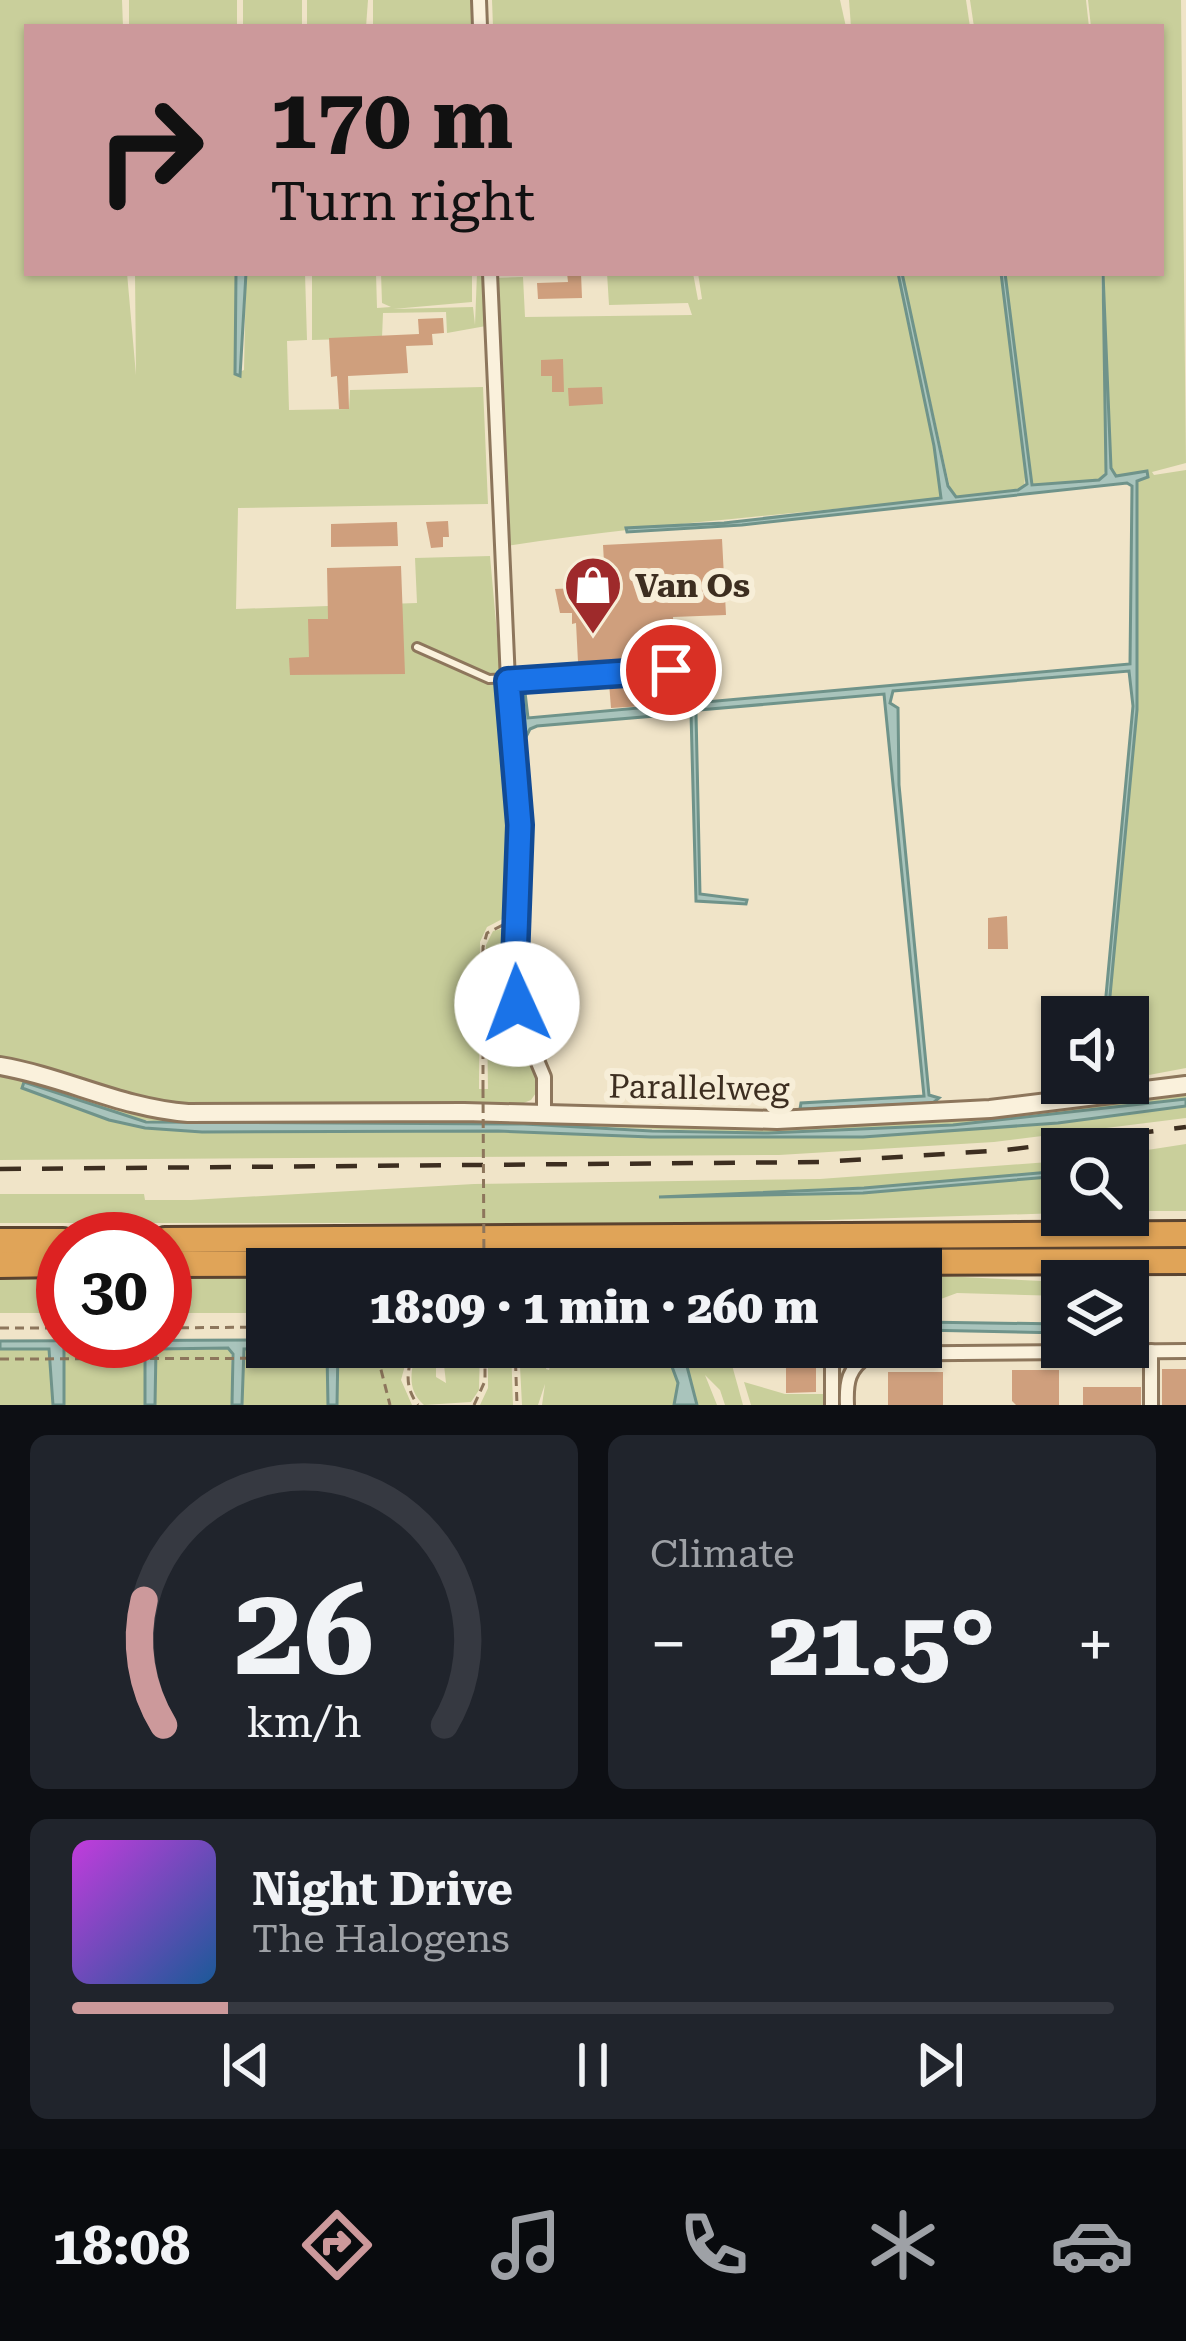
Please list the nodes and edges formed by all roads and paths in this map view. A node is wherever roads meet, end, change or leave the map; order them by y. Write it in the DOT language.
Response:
graph roads {
  1 [pos="490,276"];
  2 [pos="417,647"];
  3 [pos="671,670"];
  4 [pos="508,681"];
  5 [pos="517,922"];
  6 [pos="0,1066"];
  7 [pos="1186,1085"];
  8 [pos="544,1113"];
  9 [pos="1186,1234"];
  10 [pos="192,1240"];
  11 [pos="0,1241"];
  12 [pos="36,1241"];
  13 [pos="484,1248"];
  14 [pos="1186,1261"];
  15 [pos="36,1264"];
  16 [pos="192,1264"];
  17 [pos="0,1265"];
  18 [pos="246,1327"];
  19 [pos="0,1328"];
  20 [pos="36,1328"];
  21 [pos="192,1328"];
  22 [pos="1186,1351"];
  23 [pos="1151,1352"];
  24 [pos="246,1358"];
  25 [pos="0,1359"];
  26 [pos="381,1368"];
  27 [pos="408,1368"];
  28 [pos="485,1368"];
  29 [pos="516,1368"];
  30 [pos="839,1398"];
  31 [pos="390,1405"];
  32 [pos="418,1405"];
  33 [pos="473,1405"];
  34 [pos="517,1405"];
  35 [pos="1151,1405"];
  1 -- 4 [label="street"];
  2 -- 4 [label="lane"];
  3 -- 4 [label="lane"];
  4 -- 5 [label="street"];
  5 -- 8 [label="street"];
  5 -- 13 [label="path, bridge"];
  6 -- 8 [label="street, Parallelweg"];
  7 -- 8 [label="street, Parallelweg"];
  9 -- 10 [label="highway"];
  11 -- 12 [label="highway"];
  14 -- 16 [label="highway"];
  15 -- 17 [label="highway"];
  18 -- 21 [label="path"];
  19 -- 20 [label="path"];
  22 -- 23 [label="street"];
  23 -- 30 [label="street"];
  23 -- 35 [label="street"];
  24 -- 25 [label="path"];
  26 -- 31 [label="path"];
  27 -- 32 [label="path"];
  28 -- 33 [label="path"];
  29 -- 34 [label="path"];
}
